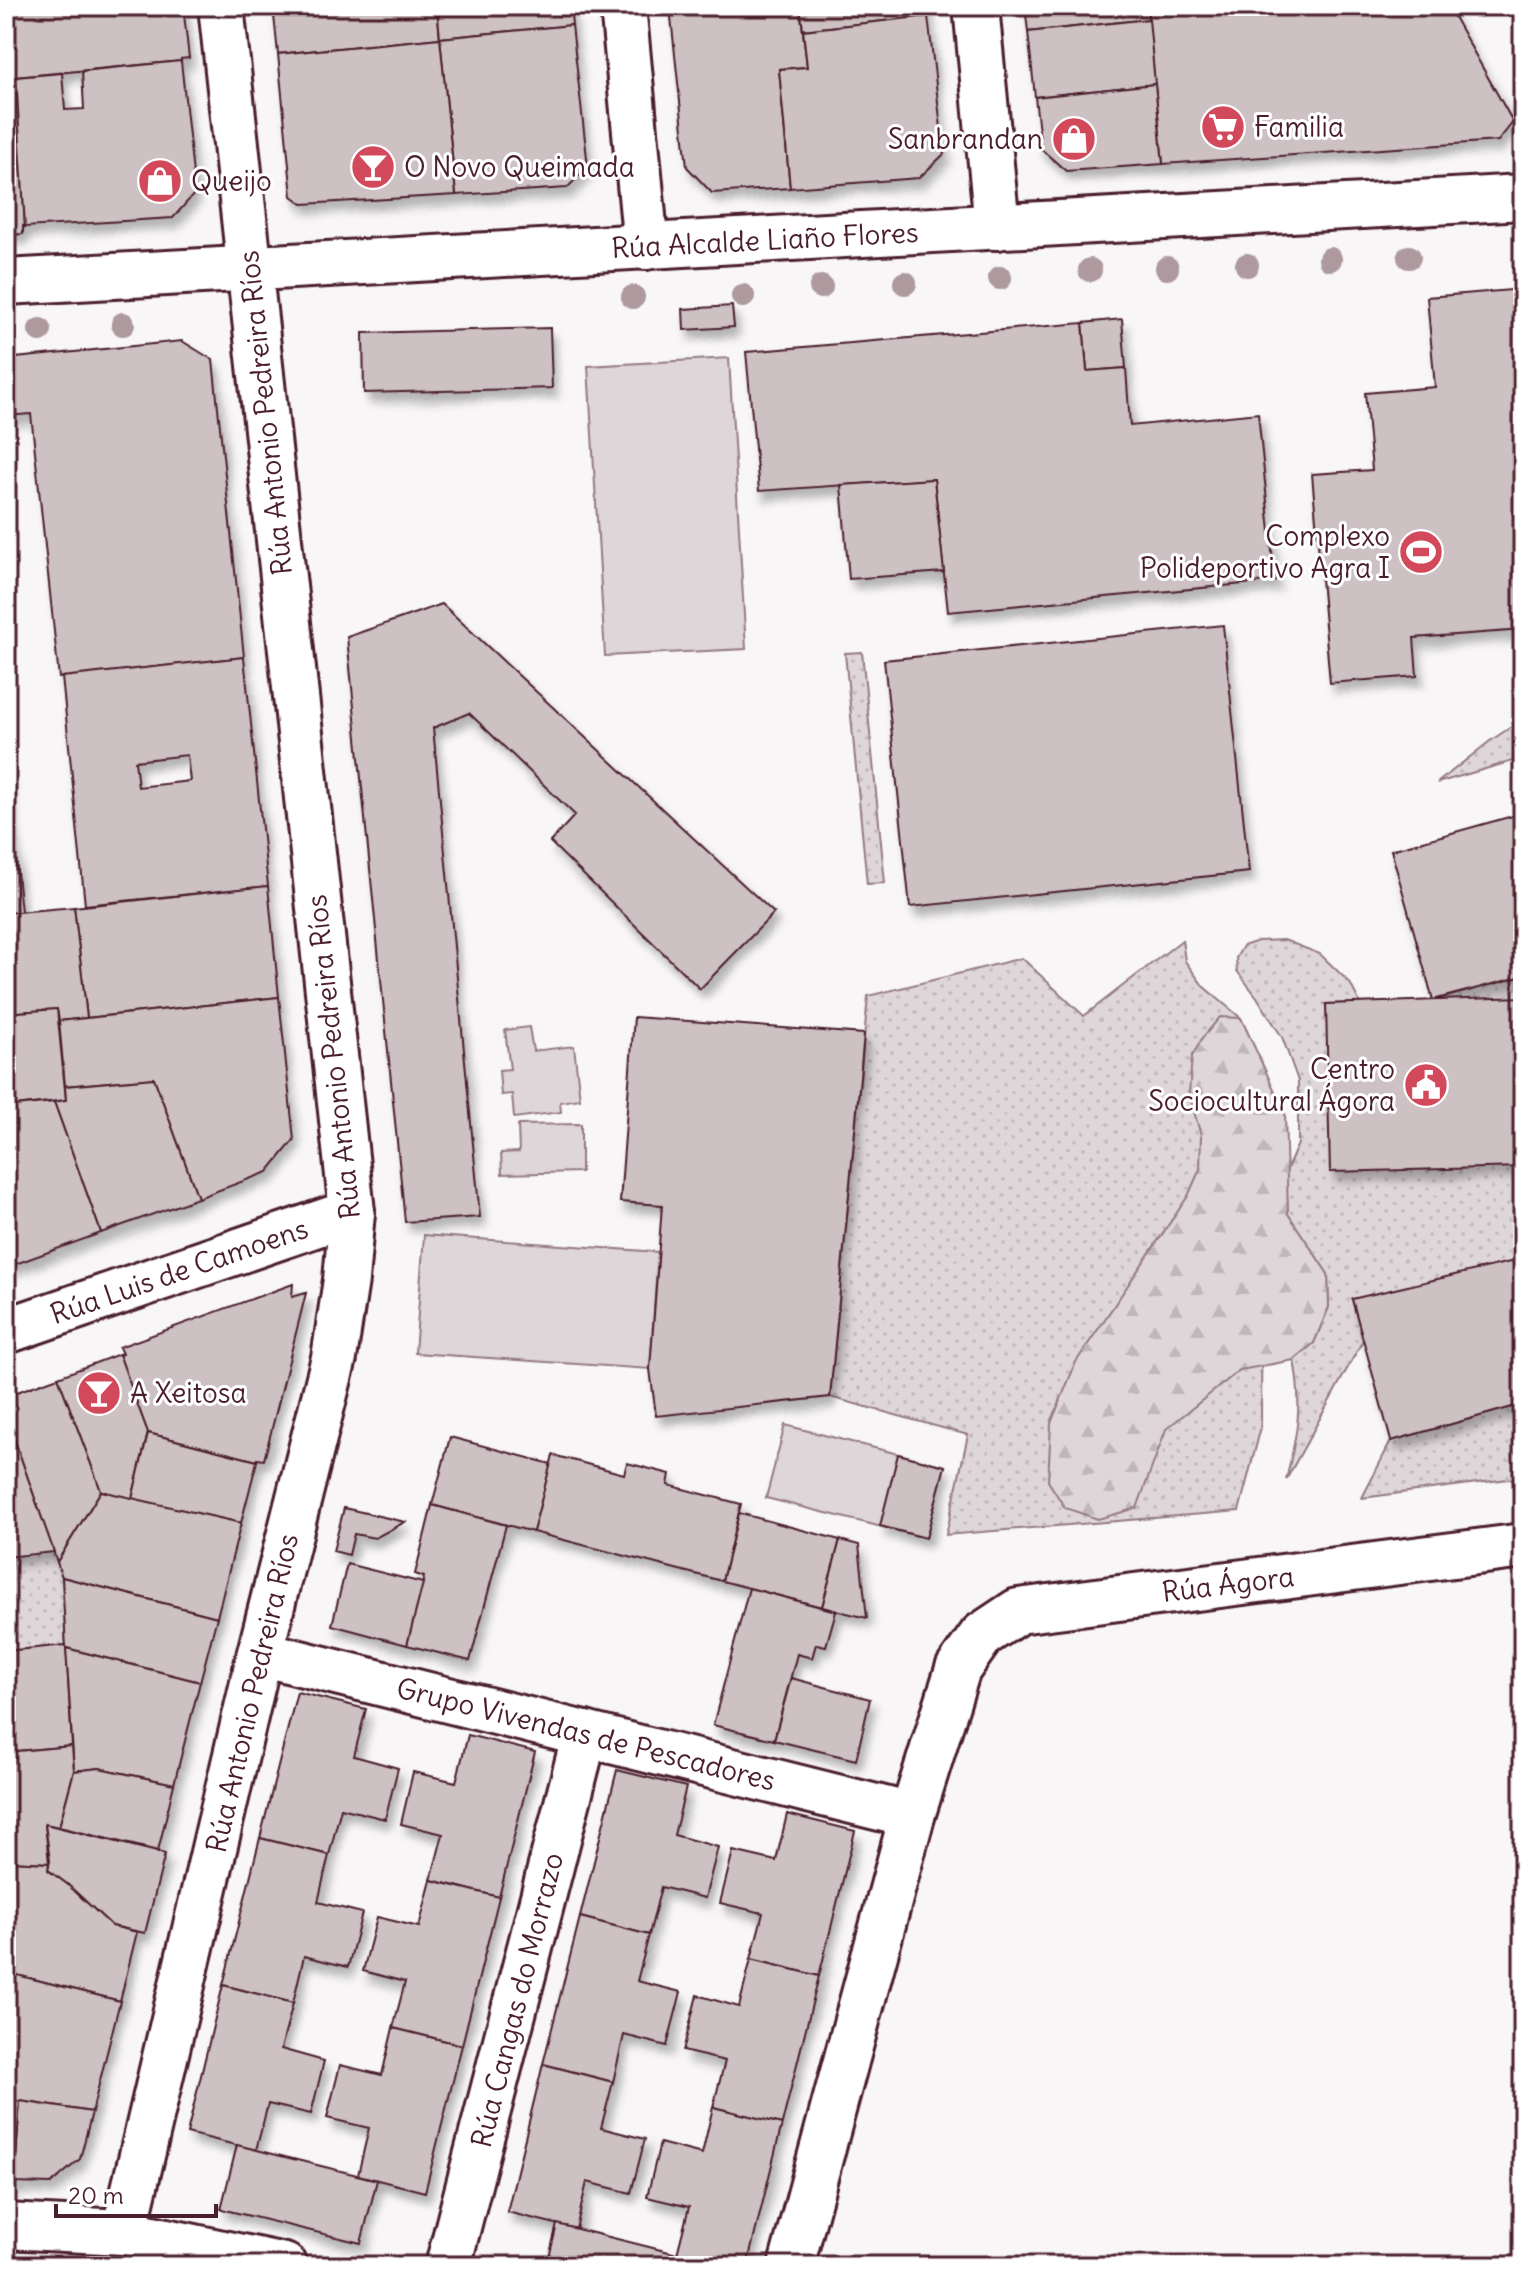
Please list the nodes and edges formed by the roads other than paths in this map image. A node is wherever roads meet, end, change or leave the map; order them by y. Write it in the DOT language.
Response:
graph roads {
  1 [pos="221,6"];
  2 [pos="623,6"];
  3 [pos="976,6"];
  4 [pos="1523,197"];
  5 [pos="997,227"];
  6 [pos="646,247"];
  7 [pos="249,268"];
  8 [pos="6,282"];
  9 [pos="352,1212"];
  10 [pos="6,1331"];
  11 [pos="1523,1546"];
  12 [pos="260,1653"];
  13 [pos="585,1734"];
  14 [pos="912,1816"];
  15 [pos="6,2226"];
  16 [pos="124,2232"];
  17 [pos="284,2266"];
  18 [pos="448,2266"];
  19 [pos="791,2266"];
  1 -- 7 [label="street, Rúa Antonio Pedreira Ríos"];
  2 -- 6 [label="street"];
  3 -- 5 [label="street"];
  4 -- 5 [label="street, Rúa Alcalde Liaño Flores"];
  5 -- 6 [label="street, Rúa Alcalde Liaño Flores"];
  6 -- 7 [label="street, Rúa Alcalde Liaño Flores"];
  7 -- 8 [label="street, Rúa Alcalde Liaño Flores"];
  7 -- 9 [label="street, Rúa Antonio Pedreira Ríos"];
  9 -- 10 [label="street, Rúa Luis de Camoens"];
  9 -- 12 [label="street, Rúa Antonio Pedreira Ríos"];
  11 -- 14 [label="street, Rúa Ágora"];
  12 -- 13 [label="street, Grupo Vivendas de Pescadores"];
  12 -- 16 [label="street, Rúa Antonio Pedreira Ríos"];
  13 -- 14 [label="street, Grupo Vivendas de Pescadores"];
  13 -- 18 [label="street, Rúa Cangas do Morrazo"];
  14 -- 19 [label="street"];
  15 -- 16 [label="street"];
  16 -- 17 [label="street"];
}
